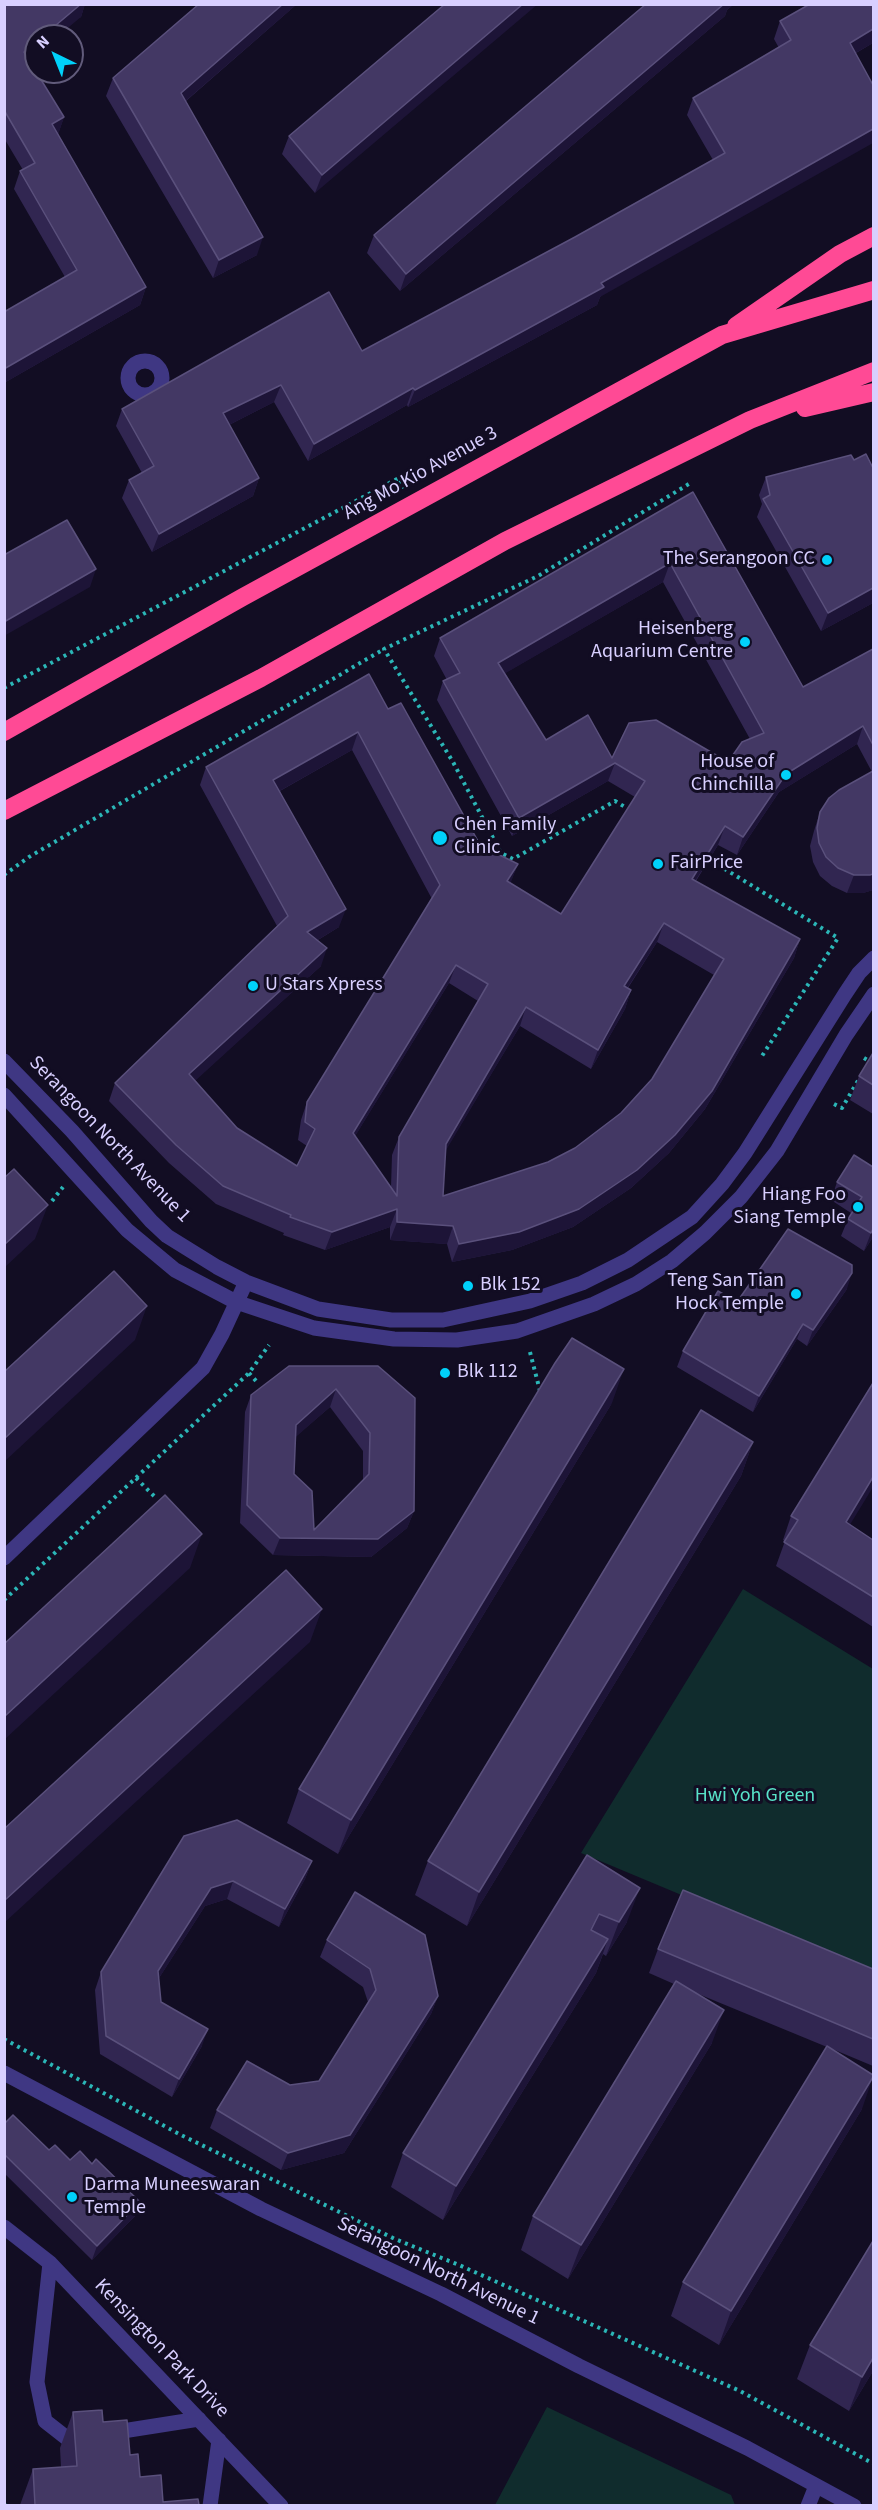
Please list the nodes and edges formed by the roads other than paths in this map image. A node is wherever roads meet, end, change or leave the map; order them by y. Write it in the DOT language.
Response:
graph roads {
  1 [pos="873,236"];
  2 [pos="873,290"];
  3 [pos="722,336"];
  4 [pos="873,371"];
  5 [pos="873,393"];
  6 [pos="750,420"];
  7 [pos="4,732"];
  8 [pos="37,793"];
  9 [pos="4,811"];
  10 [pos="4,827"];
  11 [pos="873,958"];
  12 [pos="873,994"];
  13 [pos="4,1061"];
  14 [pos="4,1095"];
  15 [pos="756,1137"];
  16 [pos="777,1151"];
  17 [pos="692,1217"];
  18 [pos="705,1233"];
  19 [pos="246,1282"];
  20 [pos="236,1302"];
  21 [pos="4,1558"];
  22 [pos="4,2073"];
  23 [pos="4,2227"];
  24 [pos="50,2263"];
  25 [pos="199,2419"];
  26 [pos="219,2440"];
  27 [pos="816,2486"];
  28 [pos="210,2505"];
  29 [pos="281,2505"];
  30 [pos="808,2505"];
  31 [pos="854,2505"];
  1 -- 3 [label="highway"];
  2 -- 3 [label="highway, Ang Mo Kio Avenue 3"];
  3 -- 7 [label="highway, Ang Mo Kio Avenue 3"];
  4 -- 6 [label="highway"];
  5 -- 6 [label="highway"];
  6 -- 8 [label="highway"];
  8 -- 9 [label="highway"];
  8 -- 10 [label="highway"];
  11 -- 15 [label="street, Serangoon North Avenue 1"];
  12 -- 16 [label="street"];
  13 -- 19 [label="street, Serangoon North Avenue 1"];
  14 -- 20 [label="street"];
  15 -- 16 [label="street"];
  15 -- 17 [label="street, Serangoon North Avenue 1"];
  16 -- 18 [label="street"];
  17 -- 18 [label="street"];
  17 -- 19 [label="street, Serangoon North Avenue 1"];
  18 -- 20 [label="street"];
  19 -- 20 [label="street"];
  20 -- 21 [label="street"];
  22 -- 27 [label="street, Serangoon North Avenue 1"];
  23 -- 24 [label="street, Kensington Park Drive"];
  24 -- 25 [label="street, Kensington Park Drive"];
  24 -- 25 [label="street"];
  25 -- 26 [label="street, Kensington Park Drive"];
  26 -- 28 [label="street"];
  26 -- 29 [label="street, Kensington Park Drive"];
  27 -- 30 [label="street"];
  27 -- 31 [label="street, Serangoon North Avenue 1"];
}
